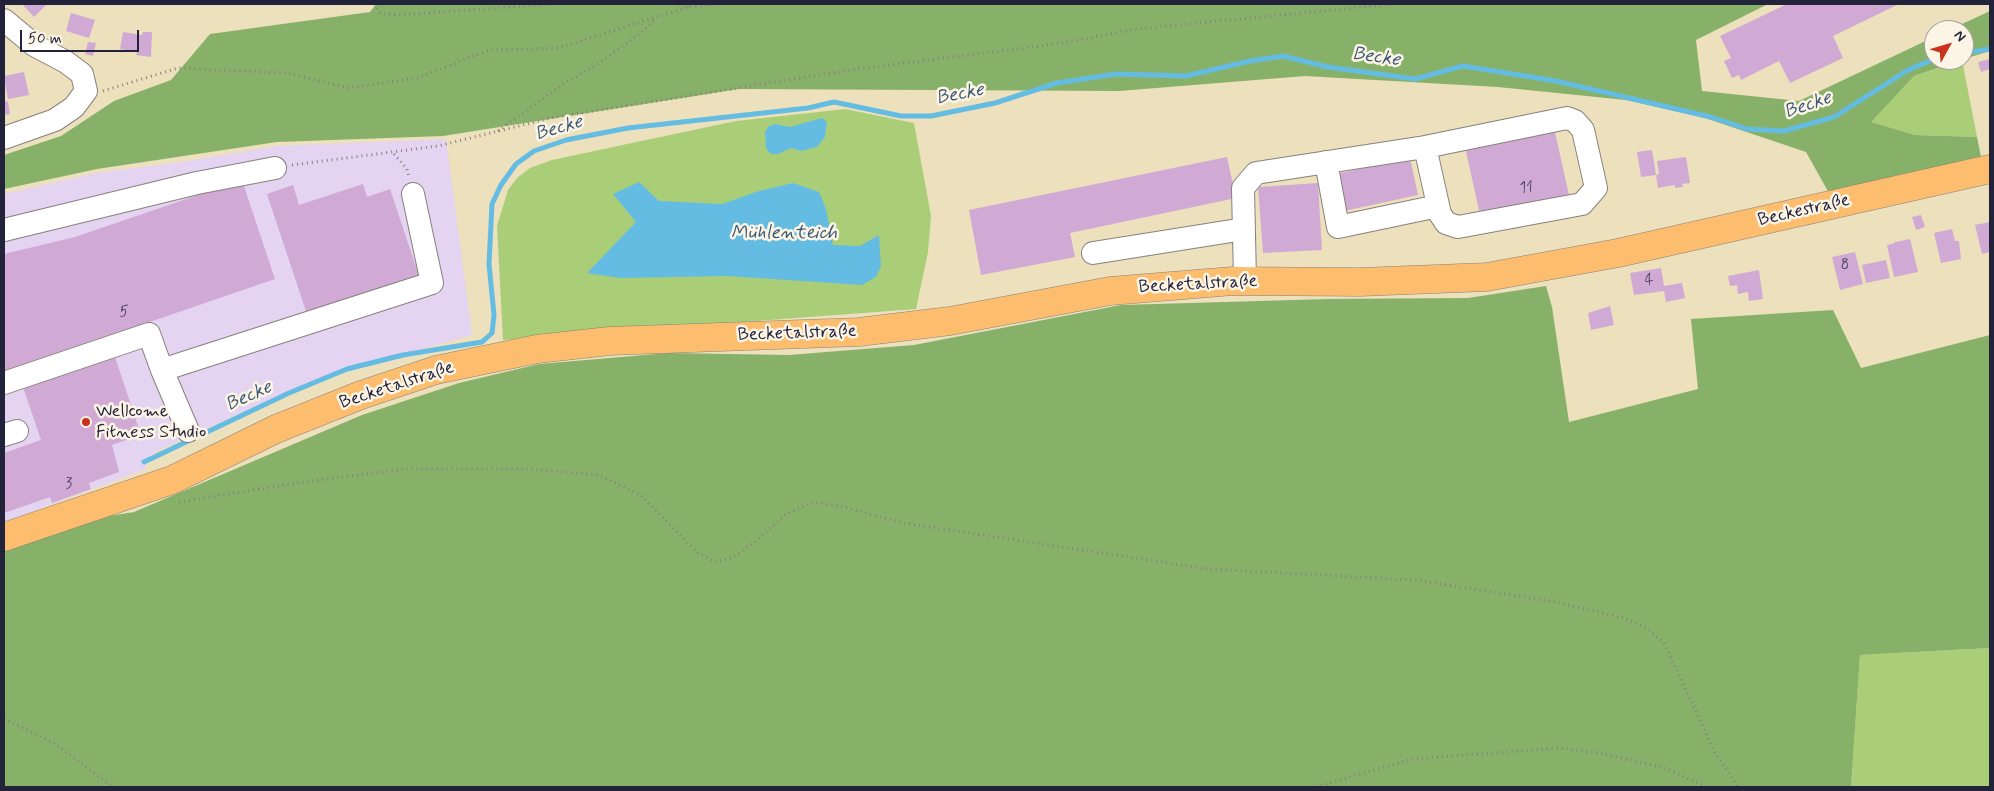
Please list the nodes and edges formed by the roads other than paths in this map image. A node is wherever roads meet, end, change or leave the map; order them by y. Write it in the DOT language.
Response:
graph roads {
  1 [pos="4,20"];
  2 [pos="4,138"];
  3 [pos="1425,147"];
  4 [pos="1326,162"];
  5 [pos="275,168"];
  6 [pos="1990,169"];
  7 [pos="413,194"];
  8 [pos="1438,206"];
  9 [pos="1244,229"];
  10 [pos="4,230"];
  11 [pos="1093,253"];
  12 [pos="1618,253"];
  13 [pos="1245,281"];
  14 [pos="162,370"];
  15 [pos="4,384"];
  16 [pos="188,431"];
  17 [pos="4,537"];
  1 -- 2 [label="street"];
  3 -- 4 [label="street"];
  3 -- 8 [label="street"];
  3 -- 8 [label="street"];
  4 -- 8 [label="street"];
  4 -- 9 [label="street"];
  5 -- 10 [label="street"];
  6 -- 12 [label="main road, Beckestraße"];
  7 -- 14 [label="street"];
  9 -- 11 [label="street"];
  9 -- 13 [label="street"];
  12 -- 13 [label="main road, Becketalstraße"];
  13 -- 17 [label="main road, Becketalstraße"];
  14 -- 15 [label="street"];
  14 -- 16 [label="street"];
}
